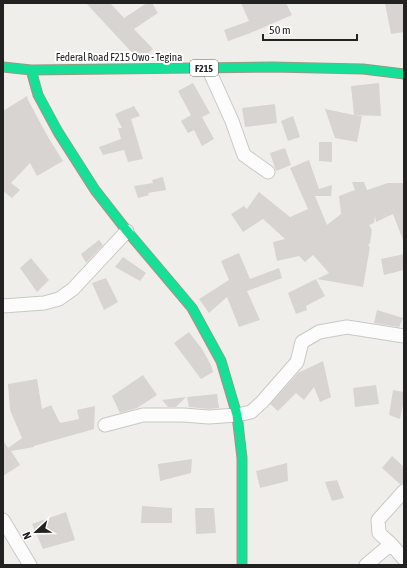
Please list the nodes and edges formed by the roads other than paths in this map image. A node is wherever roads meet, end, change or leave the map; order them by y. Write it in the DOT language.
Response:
graph roads {
  1 [pos="3,58"];
  2 [pos="5,67"];
  3 [pos="208,68"];
  4 [pos="30,70"];
  5 [pos="404,74"];
  6 [pos="268,172"];
  7 [pos="127,231"];
  8 [pos="3,306"];
  9 [pos="404,336"];
  10 [pos="237,415"];
  11 [pos="105,424"];
  12 [pos="404,491"];
  13 [pos="3,520"];
  14 [pos="391,544"];
  15 [pos="404,559"];
  16 [pos="30,565"];
  17 [pos="242,565"];
  18 [pos="366,565"];
  1 -- 2 [label="street"];
  2 -- 4 [label="street, Federal Road F215 Owo - Tegina / F215"];
  3 -- 4 [label="street, Federal Road F215 Owo - Tegina / F215"];
  3 -- 5 [label="street, Federal Road F215 Owo - Tegina / F215"];
  3 -- 6 [label="street"];
  4 -- 7 [label="street"];
  7 -- 8 [label="street"];
  7 -- 10 [label="street"];
  9 -- 10 [label="street"];
  10 -- 11 [label="street"];
  10 -- 17 [label="street"];
  12 -- 14 [label="street"];
  13 -- 16 [label="street"];
  14 -- 15 [label="street"];
  14 -- 18 [label="street"];
}
